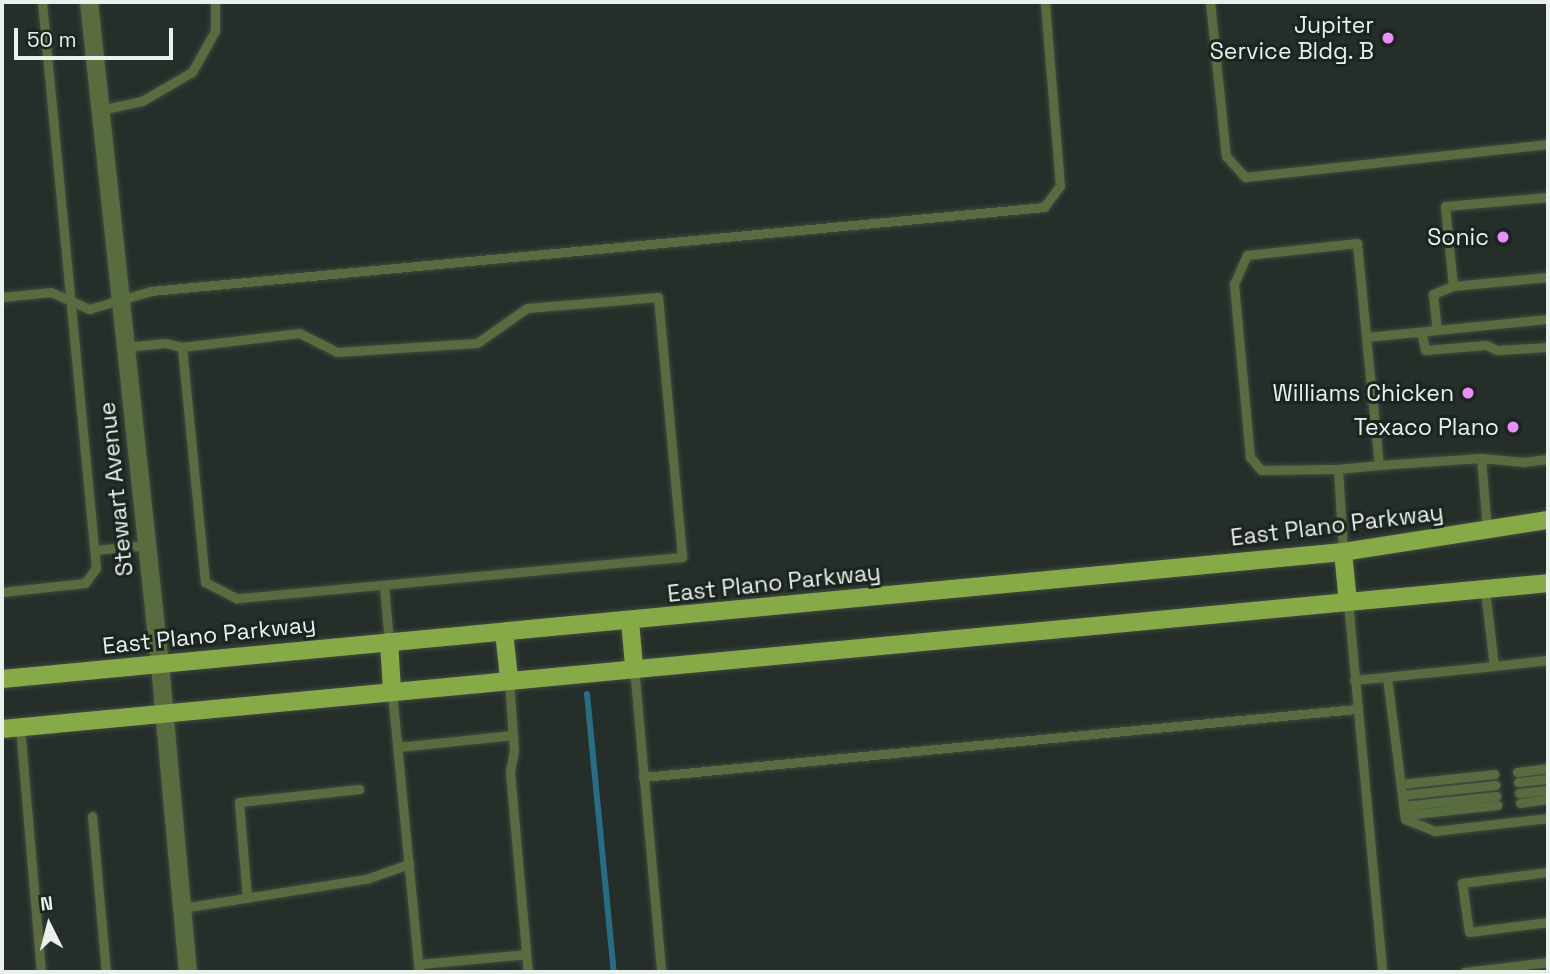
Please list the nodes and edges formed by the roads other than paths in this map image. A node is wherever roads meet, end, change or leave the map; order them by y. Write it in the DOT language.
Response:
graph roads {
  1 [pos="42,2"];
  2 [pos="89,2"];
  3 [pos="215,2"];
  4 [pos="1045,2"];
  5 [pos="1210,2"];
  6 [pos="100,110"];
  7 [pos="1548,144"];
  8 [pos="1548,197"];
  9 [pos="1548,277"];
  10 [pos="1453,286"];
  11 [pos="2,297"];
  12 [pos="71,300"];
  13 [pos="121,300"];
  14 [pos="1548,319"];
  15 [pos="1437,330"];
  16 [pos="1421,332"];
  17 [pos="1366,337"];
  18 [pos="126,346"];
  19 [pos="182,347"];
  20 [pos="1548,347"];
  21 [pos="1481,458"];
  22 [pos="1548,459"];
  23 [pos="1379,465"];
  24 [pos="1338,469"];
  25 [pos="1548,520"];
  26 [pos="1487,531"];
  27 [pos="147,545"];
  28 [pos="95,550"];
  29 [pos="1343,552"];
  30 [pos="1548,583"];
  31 [pos="384,585"];
  32 [pos="1485,590"];
  33 [pos="2,592"];
  34 [pos="1348,602"];
  35 [pos="629,621"];
  36 [pos="504,632"];
  37 [pos="389,642"];
  38 [pos="1548,660"];
  39 [pos="160,665"];
  40 [pos="634,666"];
  41 [pos="1493,667"];
  42 [pos="1387,677"];
  43 [pos="509,678"];
  44 [pos="2,679"];
  45 [pos="1354,680"];
  46 [pos="392,690"];
  47 [pos="1356,709"];
  48 [pos="164,711"];
  49 [pos="20,727"];
  50 [pos="2,729"];
  51 [pos="513,735"];
  52 [pos="398,747"];
  53 [pos="1548,768"];
  54 [pos="1494,774"];
  55 [pos="643,777"];
  56 [pos="1548,779"];
  57 [pos="1401,784"];
  58 [pos="1495,785"];
  59 [pos="359,789"];
  60 [pos="1548,790"];
  61 [pos="1402,795"];
  62 [pos="1548,799"];
  63 [pos="1496,801"];
  64 [pos="1404,811"];
  65 [pos="92,816"];
  66 [pos="1548,818"];
  67 [pos="409,864"];
  68 [pos="1548,872"];
  69 [pos="247,898"];
  70 [pos="182,908"];
  71 [pos="1548,922"];
  72 [pos="526,954"];
  73 [pos="1548,962"];
  74 [pos="419,968"];
  75 [pos="1490,970"];
  76 [pos="41,972"];
  77 [pos="106,972"];
  78 [pos="188,972"];
  79 [pos="528,972"];
  80 [pos="661,972"];
  81 [pos="1382,972"];
  82 [pos="1464,972"];
  1 -- 12 [label="lane"];
  2 -- 6 [label="street, Stewart Avenue"];
  3 -- 6 [label="lane"];
  4 -- 13 [label="lane"];
  5 -- 7 [label="lane"];
  6 -- 13 [label="street, Stewart Avenue"];
  8 -- 10 [label="lane"];
  9 -- 10 [label="lane"];
  10 -- 15 [label="lane"];
  11 -- 12 [label="lane"];
  12 -- 13 [label="lane"];
  12 -- 28 [label="lane"];
  13 -- 18 [label="street, Stewart Avenue"];
  14 -- 15 [label="lane"];
  15 -- 16 [label="lane"];
  16 -- 17 [label="lane"];
  16 -- 20 [label="lane"];
  17 -- 23 [label="lane"];
  17 -- 24 [label="lane"];
  18 -- 19 [label="lane"];
  18 -- 27 [label="street, Stewart Avenue"];
  19 -- 31 [label="lane"];
  19 -- 31 [label="lane"];
  21 -- 22 [label="lane"];
  21 -- 23 [label="lane"];
  21 -- 26 [label="lane"];
  23 -- 24 [label="lane"];
  24 -- 29 [label="lane"];
  25 -- 26 [label="main road, East Plano Parkway"];
  26 -- 29 [label="main road, East Plano Parkway"];
  27 -- 28 [label="lane"];
  27 -- 39 [label="street, Stewart Avenue"];
  28 -- 33 [label="lane"];
  29 -- 34 [label="main road"];
  29 -- 35 [label="main road, East Plano Parkway"];
  30 -- 32 [label="main road"];
  31 -- 37 [label="lane"];
  32 -- 34 [label="main road"];
  32 -- 41 [label="lane"];
  34 -- 40 [label="main road"];
  34 -- 45 [label="lane"];
  35 -- 36 [label="main road, East Plano Parkway"];
  35 -- 40 [label="main road"];
  36 -- 37 [label="main road, East Plano Parkway"];
  36 -- 43 [label="main road"];
  37 -- 39 [label="main road, East Plano Parkway"];
  37 -- 46 [label="main road"];
  38 -- 41 [label="lane"];
  39 -- 44 [label="main road, East Plano Parkway"];
  39 -- 48 [label="street, Stewart Avenue"];
  40 -- 43 [label="main road"];
  40 -- 55 [label="lane"];
  41 -- 42 [label="lane"];
  42 -- 45 [label="lane"];
  42 -- 57 [label="lane"];
  43 -- 46 [label="main road"];
  43 -- 51 [label="lane"];
  45 -- 47 [label="lane"];
  46 -- 48 [label="main road"];
  46 -- 52 [label="lane"];
  47 -- 55 [label="lane"];
  47 -- 81 [label="lane"];
  48 -- 49 [label="main road"];
  48 -- 70 [label="street, Stewart Avenue"];
  49 -- 50 [label="main road"];
  49 -- 76 [label="lane"];
  51 -- 52 [label="lane"];
  51 -- 72 [label="lane"];
  52 -- 67 [label="lane"];
  53 -- 56 [label="lane"];
  54 -- 57 [label="lane"];
  55 -- 80 [label="lane"];
  57 -- 61 [label="lane"];
  58 -- 61 [label="lane"];
  59 -- 69 [label="lane"];
  60 -- 62 [label="lane"];
  61 -- 64 [label="lane"];
  63 -- 64 [label="lane"];
  64 -- 66 [label="lane"];
  65 -- 77 [label="lane"];
  67 -- 69 [label="lane"];
  67 -- 74 [label="lane"];
  68 -- 71 [label="lane"];
  69 -- 70 [label="lane"];
  70 -- 78 [label="street, Stewart Avenue"];
  72 -- 74 [label="lane"];
  72 -- 79 [label="lane"];
  73 -- 75 [label="lane"];
  75 -- 82 [label="lane"];
}
